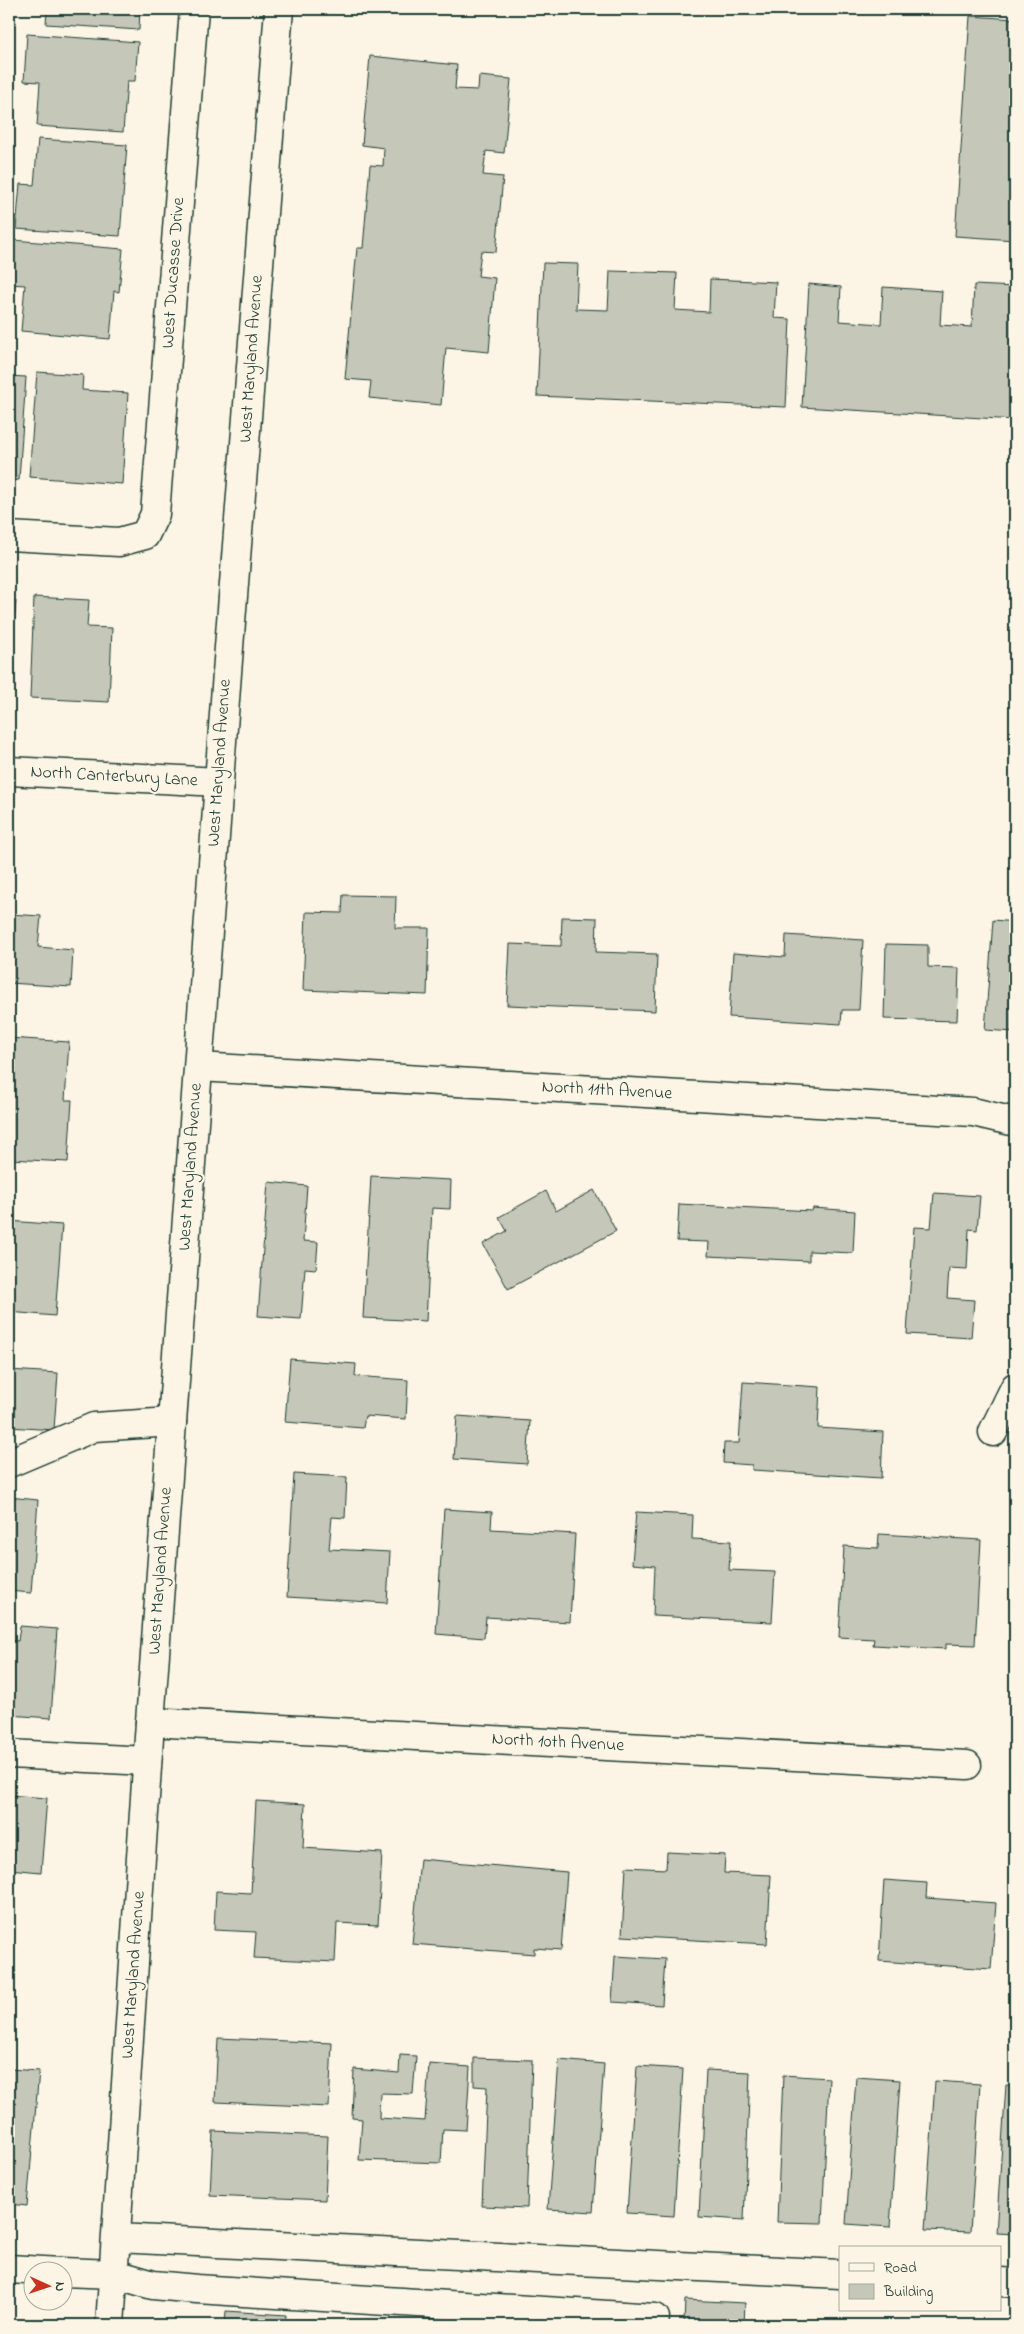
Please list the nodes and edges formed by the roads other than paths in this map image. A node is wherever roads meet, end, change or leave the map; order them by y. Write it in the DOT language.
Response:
graph roads {
  1 [pos="194,9"];
  2 [pos="279,9"];
  3 [pos="9,536"];
  4 [pos="9,771"];
  5 [pos="219,782"];
  6 [pos="198,1067"];
  7 [pos="1015,1122"];
  8 [pos="1015,1386"];
  9 [pos="172,1422"];
  10 [pos="993,1432"];
  11 [pos="9,1463"];
  12 [pos="150,1722"];
  13 [pos="9,1754"];
  14 [pos="147,1761"];
  15 [pos="967,1765"];
  16 [pos="117,2238"];
  17 [pos="9,2269"];
  18 [pos="22,2270"];
  19 [pos="72,2272"];
  20 [pos="115,2274"];
  21 [pos="839,2274"];
  22 [pos="1002,2282"];
  23 [pos="1015,2283"];
  24 [pos="655,2318"];
  25 [pos="110,2325"];
  1 -- 3 [label="street, West Ducasse Drive"];
  2 -- 5 [label="street, West Maryland Avenue"];
  4 -- 5 [label="street, North Canterbury Lane"];
  5 -- 6 [label="street, West Maryland Avenue"];
  6 -- 7 [label="street, North 11th Avenue"];
  6 -- 9 [label="street, West Maryland Avenue"];
  8 -- 10 [label="street"];
  9 -- 11 [label="street"];
  9 -- 12 [label="street, West Maryland Avenue"];
  12 -- 14 [label="street, West Maryland Avenue"];
  12 -- 15 [label="street, North 10th Avenue"];
  13 -- 14 [label="street"];
  14 -- 16 [label="street, West Maryland Avenue"];
  16 -- 20 [label="street, West Maryland Avenue"];
  16 -- 21 [label="street"];
  17 -- 18 [label="street"];
  19 -- 20 [label="street"];
  20 -- 24 [label="street"];
  20 -- 25 [label="street, West Maryland Avenue"];
  22 -- 23 [label="street"];
}
